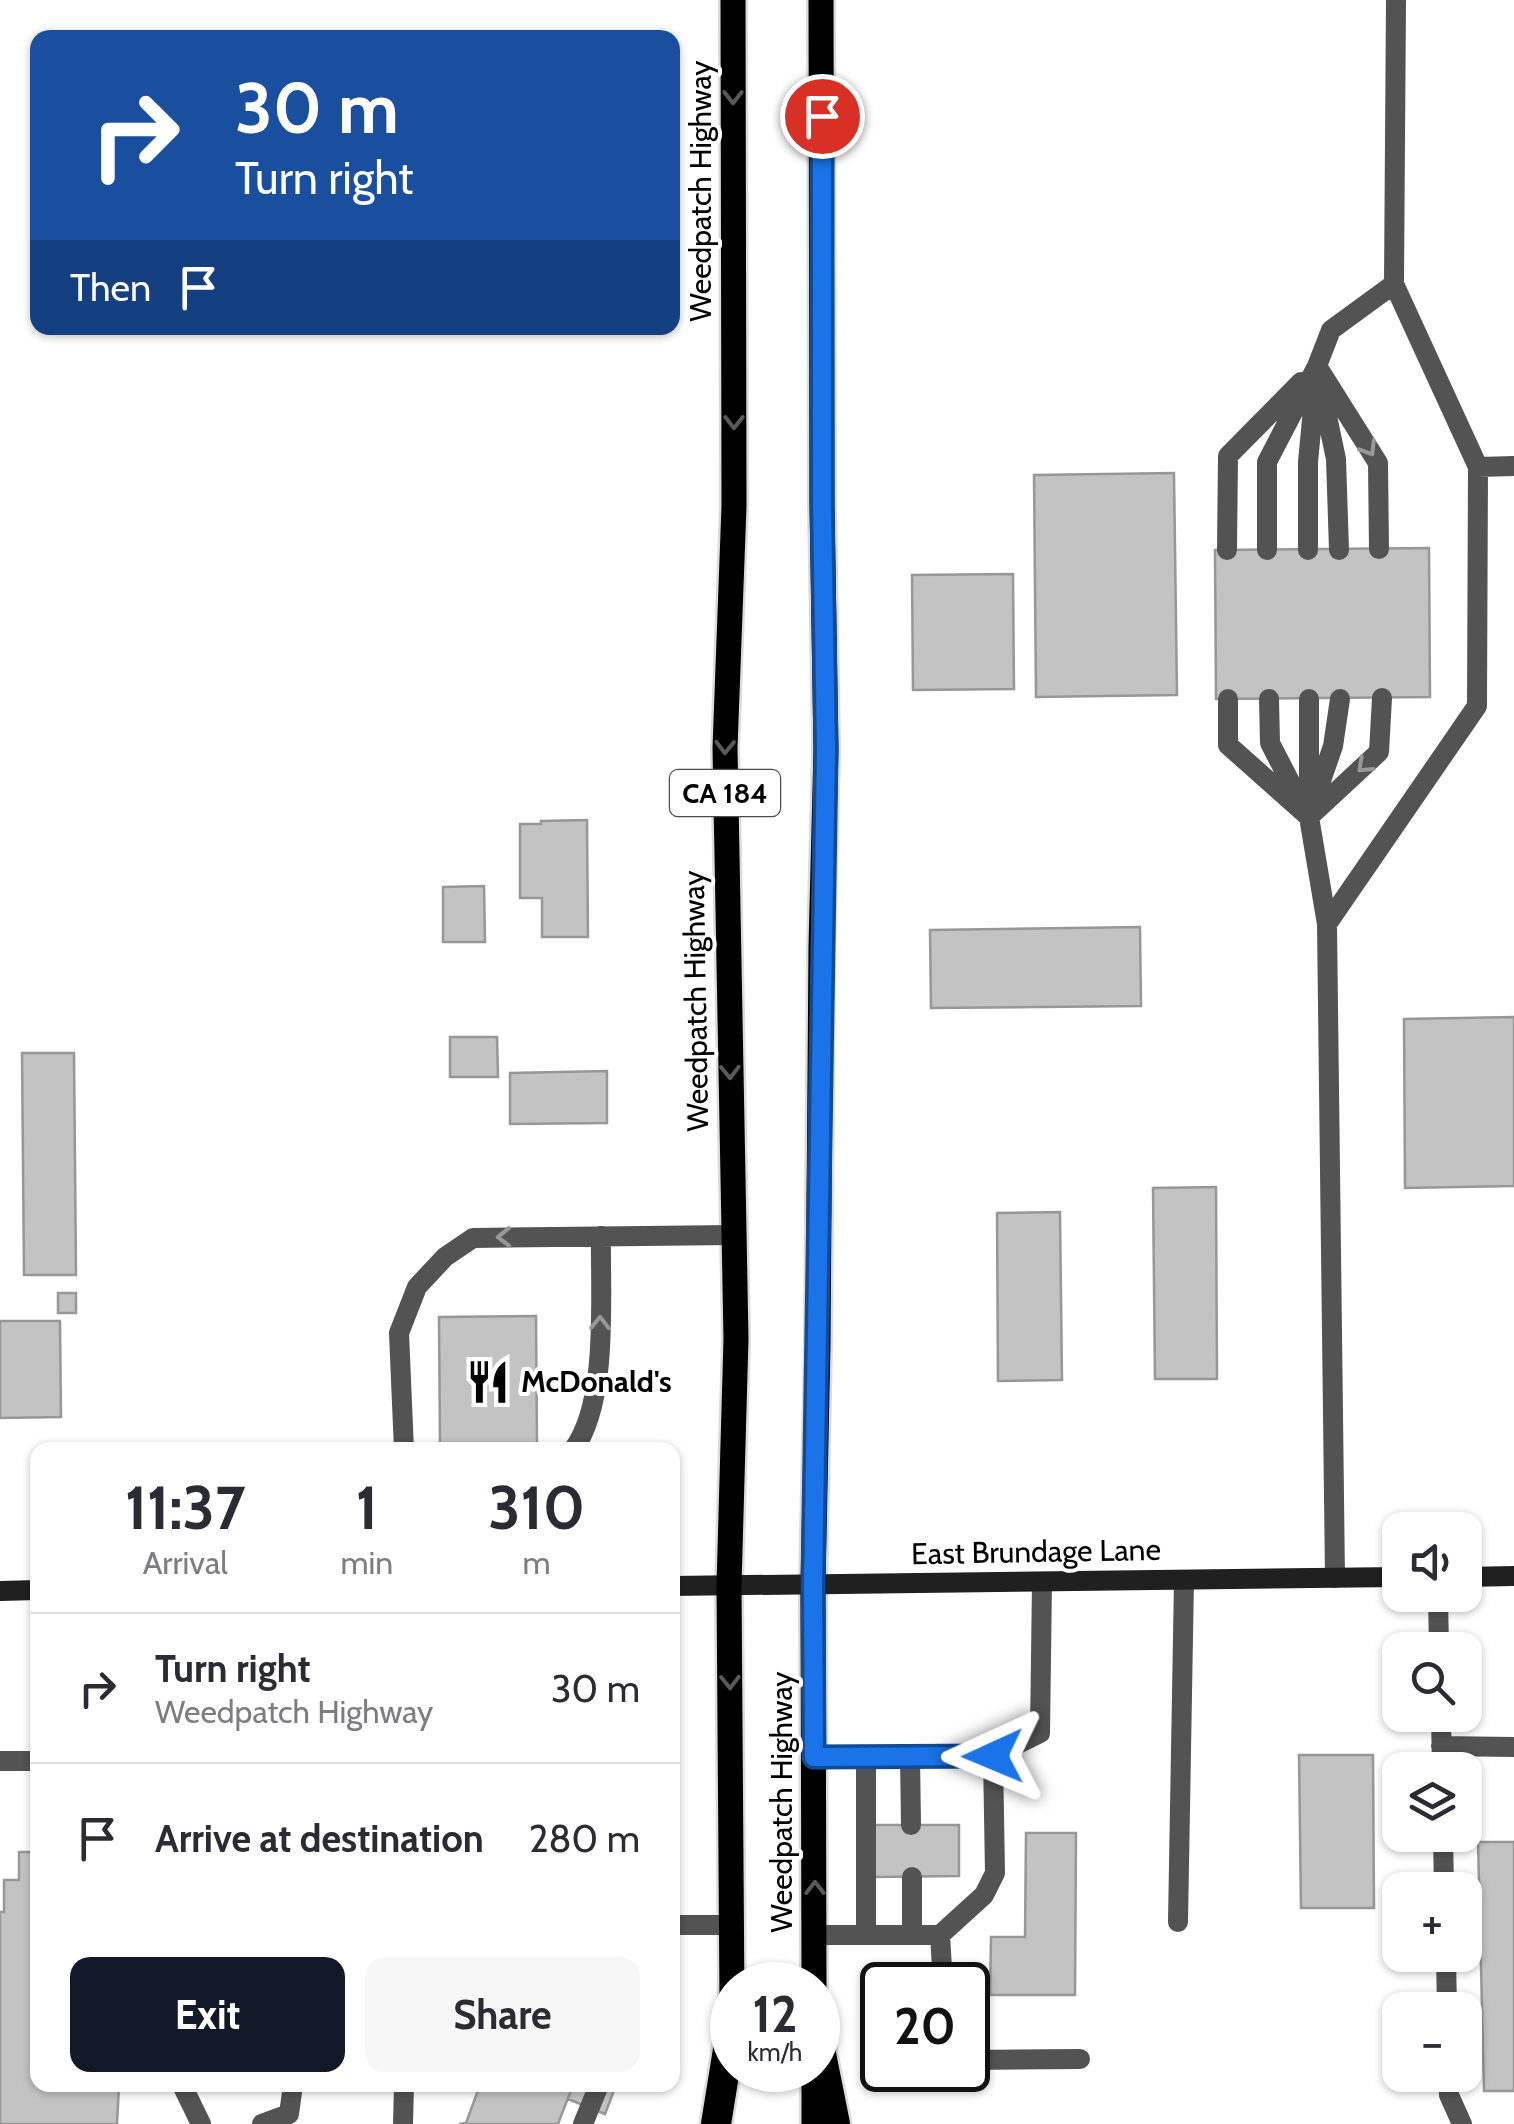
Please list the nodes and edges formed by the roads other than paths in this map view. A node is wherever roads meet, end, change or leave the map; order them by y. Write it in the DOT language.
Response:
graph roads {
  1 [pos="733,0"];
  2 [pos="822,0"];
  3 [pos="1396,0"];
  4 [pos="1394,284"];
  5 [pos="1316,366"];
  6 [pos="1514,466"];
  7 [pos="1478,467"];
  8 [pos="1379,549"];
  9 [pos="1227,550"];
  10 [pos="1267,550"];
  11 [pos="1308,550"];
  12 [pos="1339,550"];
  13 [pos="1382,698"];
  14 [pos="1228,699"];
  15 [pos="1269,699"];
  16 [pos="1309,699"];
  17 [pos="1340,699"];
  18 [pos="1309,817"];
  19 [pos="1327,924"];
  20 [pos="732,1235"];
  21 [pos="601,1236"];
  22 [pos="404,1442"];
  23 [pos="579,1442"];
  24 [pos="1514,1576"];
  25 [pos="1482,1577"];
  26 [pos="1334,1578"];
  27 [pos="1382,1578"];
  28 [pos="1184,1580"];
  29 [pos="1042,1582"];
  30 [pos="729,1585"];
  31 [pos="813,1585"];
  32 [pos="680,1586"];
  33 [pos="0,1590"];
  34 [pos="30,1590"];
  35 [pos="1441,1732"];
  36 [pos="1441,1746"];
  37 [pos="1514,1747"];
  38 [pos="1441,1752"];
  39 [pos="910,1756"];
  40 [pos="993,1756"];
  41 [pos="814,1757"];
  42 [pos="866,1757"];
  43 [pos="0,1761"];
  44 [pos="30,1761"];
  45 [pos="911,1825"];
  46 [pos="912,1876"];
  47 [pos="1178,1922"];
  48 [pos="680,1925"];
  49 [pos="732,1925"];
  50 [pos="814,1935"];
  51 [pos="866,1935"];
  52 [pos="912,1935"];
  53 [pos="940,1935"];
  54 [pos="732,1962"];
  55 [pos="814,1962"];
  56 [pos="942,1962"];
  57 [pos="1080,2059"];
  58 [pos="990,2060"];
  59 [pos="185,2092"];
  60 [pos="292,2092"];
  61 [pos="404,2092"];
  62 [pos="596,2092"];
  63 [pos="721,2092"];
  64 [pos="732,2092"];
  65 [pos="814,2092"];
  66 [pos="828,2092"];
  67 [pos="1449,2092"];
  68 [pos="201,2124"];
  69 [pos="262,2124"];
  70 [pos="403,2124"];
  71 [pos="584,2124"];
  72 [pos="716,2124"];
  73 [pos="732,2124"];
  74 [pos="814,2124"];
  75 [pos="834,2124"];
  76 [pos="1462,2124"];
  1 -- 20 [label="main road, Weedpatch Highway / CA 184, one-way"];
  2 -- 31 [label="main road, Weedpatch Highway / CA 184"];
  3 -- 4 [label="lane"];
  4 -- 5 [label="lane"];
  4 -- 7 [label="lane"];
  5 -- 8 [label="lane, one-way"];
  5 -- 9 [label="lane"];
  5 -- 10 [label="lane"];
  5 -- 11 [label="lane"];
  5 -- 12 [label="lane"];
  6 -- 7 [label="lane"];
  7 -- 19 [label="lane"];
  13 -- 18 [label="lane, one-way"];
  14 -- 18 [label="lane"];
  15 -- 18 [label="lane"];
  16 -- 18 [label="lane"];
  17 -- 18 [label="lane"];
  18 -- 19 [label="lane"];
  19 -- 26 [label="lane"];
  20 -- 21 [label="lane"];
  20 -- 30 [label="main road, Weedpatch Highway / CA 184"];
  21 -- 22 [label="lane, one-way"];
  23 -- 21 [label="lane, one-way"];
  24 -- 25 [label="main road"];
  26 -- 27 [label="main road, East Brundage Lane"];
  26 -- 28 [label="main road, East Brundage Lane"];
  28 -- 29 [label="main road, East Brundage Lane"];
  28 -- 47 [label="lane"];
  29 -- 31 [label="main road, East Brundage Lane"];
  29 -- 40 [label="lane"];
  30 -- 31 [label="main road, East Brundage Lane"];
  30 -- 32 [label="main road, East Brundage Lane"];
  30 -- 49 [label="main road, Weedpatch Highway / CA 184, one-way"];
  31 -- 41 [label="main road, Weedpatch Highway / CA 184"];
  33 -- 34 [label="main road"];
  35 -- 36 [label="lane"];
  36 -- 37 [label="lane"];
  36 -- 38 [label="lane"];
  39 -- 40 [label="lane"];
  39 -- 42 [label="lane"];
  39 -- 45 [label="lane"];
  40 -- 53 [label="lane"];
  41 -- 42 [label="lane"];
  50 -- 41 [label="main road, Weedpatch Highway / CA 184, one-way"];
  42 -- 51 [label="lane"];
  43 -- 44 [label="lane"];
  46 -- 52 [label="lane"];
  48 -- 49 [label="lane"];
  49 -- 54 [label="main road, Weedpatch Highway / CA 184"];
  50 -- 51 [label="lane"];
  50 -- 55 [label="main road, Weedpatch Highway / CA 184"];
  51 -- 52 [label="lane"];
  52 -- 53 [label="lane"];
  53 -- 56 [label="lane"];
  57 -- 58 [label="lane"];
  59 -- 68 [label="lane"];
  60 -- 69 [label="lane"];
  61 -- 70 [label="lane"];
  62 -- 71 [label="lane"];
  63 -- 72 [label="highway"];
  64 -- 73 [label="main road"];
  65 -- 74 [label="main road"];
  66 -- 75 [label="highway"];
  67 -- 76 [label="lane"];
}
